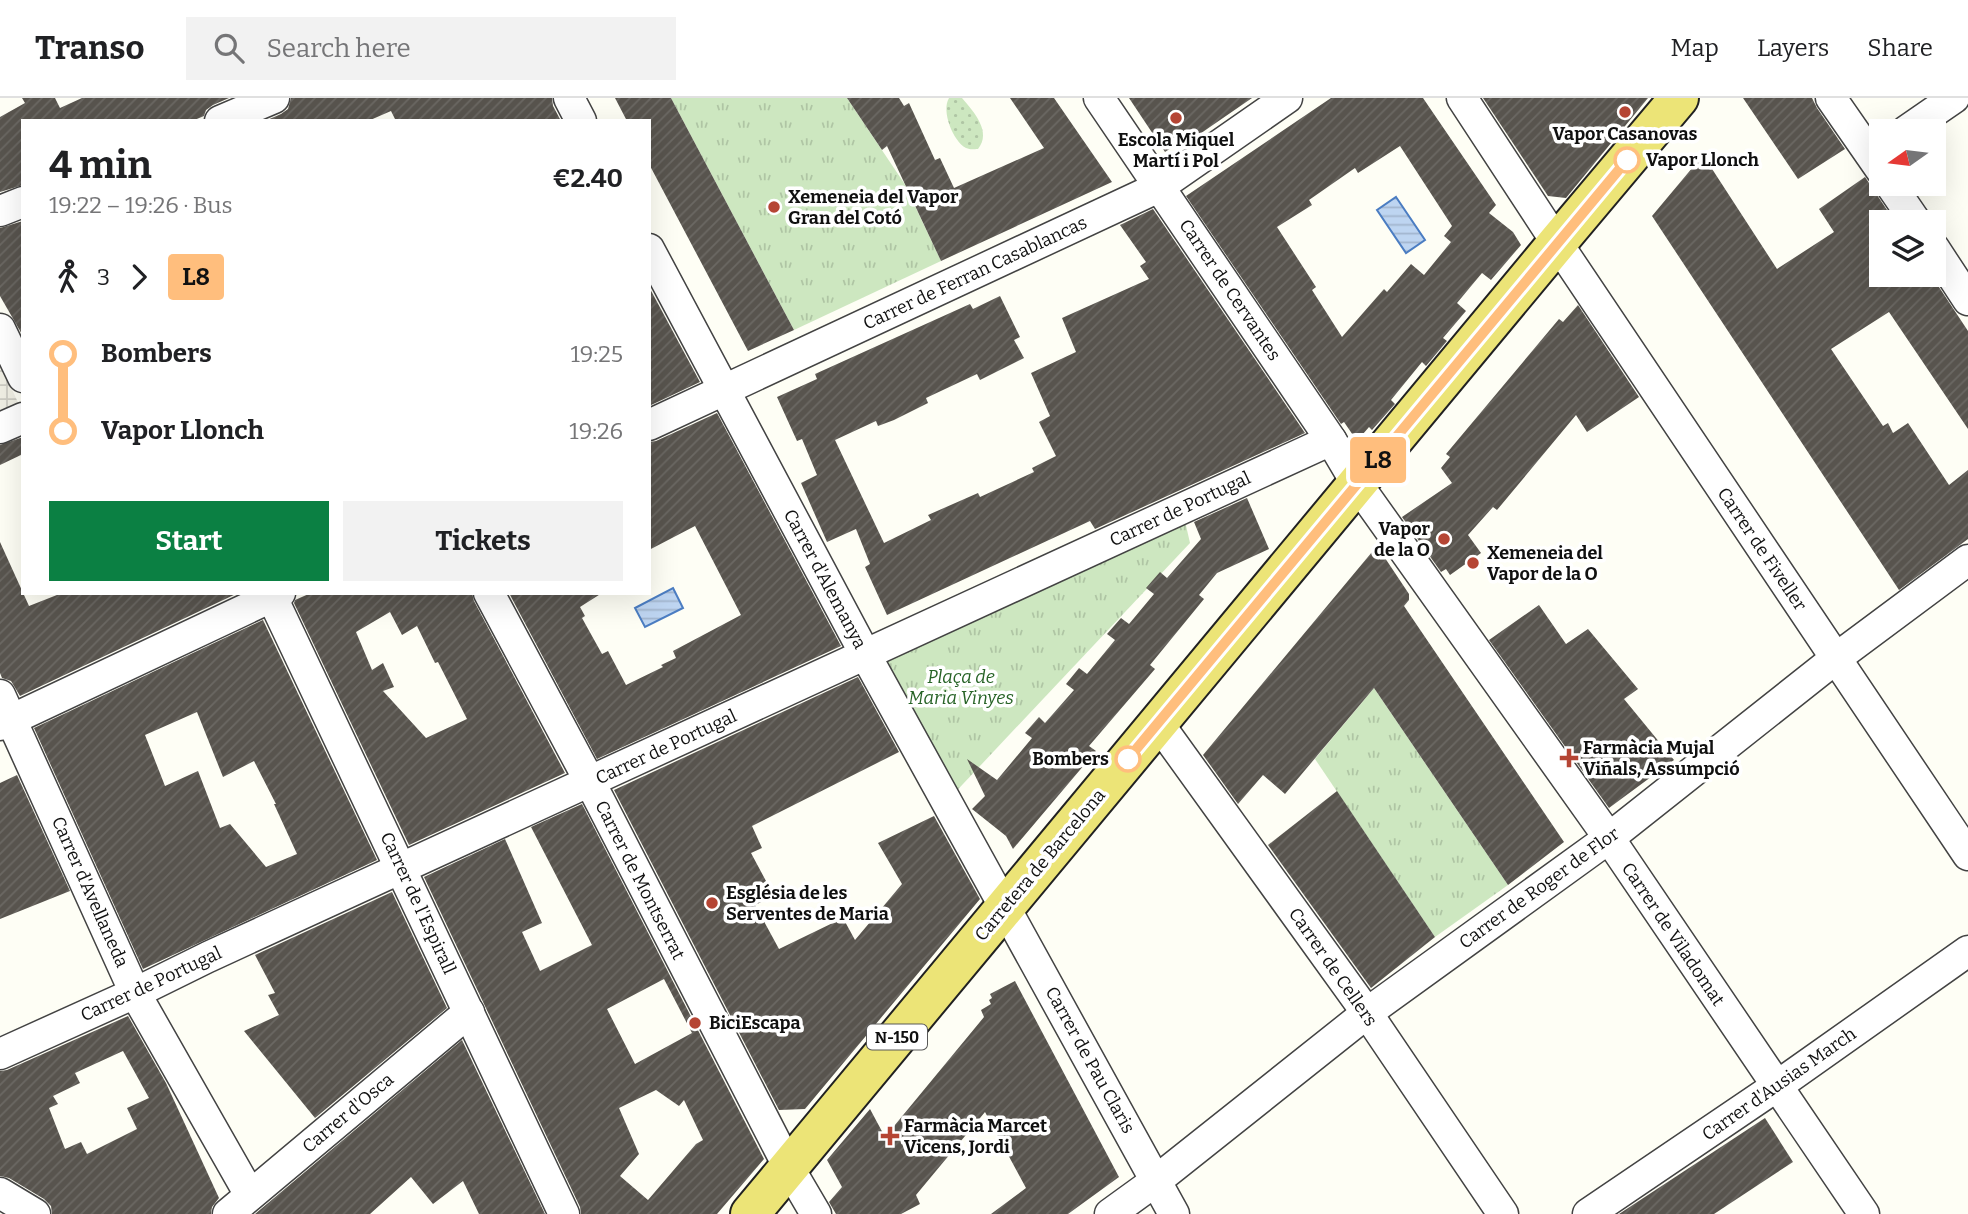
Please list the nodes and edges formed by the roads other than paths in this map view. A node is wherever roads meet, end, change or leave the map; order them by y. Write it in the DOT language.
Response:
graph roads {
  1 [pos="274,98"];
  2 [pos="569,98"];
  3 [pos="1099,98"];
  4 [pos="1287,98"];
  5 [pos="1462,98"];
  6 [pos="1679,98"];
  7 [pos="1831,98"];
  8 [pos="1954,98"];
  9 [pos="231,113"];
  10 [pos="580,119"];
  11 [pos="1923,119"];
  12 [pos="1869,147"];
  13 [pos="1159,187"];
  14 [pos="21,203"];
  15 [pos="0,211"];
  16 [pos="1557,243"];
  17 [pos="651,253"];
  18 [pos="1946,266"];
  19 [pos="1968,300"];
  20 [pos="0,329"];
  21 [pos="21,373"];
  22 [pos="724,390"];
  23 [pos="21,419"];
  24 [pos="651,424"];
  25 [pos="0,428"];
  26 [pos="1331,439"];
  27 [pos="1357,485"];
  28 [pos="1968,560"];
  29 [pos="273,595"];
  30 [pos="275,595"];
  31 [pos="490,595"];
  32 [pos="865,654"];
  33 [pos="1835,659"];
  34 [pos="4,713"];
  35 [pos="1158,723"];
  36 [pos="590,782"];
  37 [pos="1609,838"];
  38 [pos="1968,855"];
  39 [pos="401,868"];
  40 [pos="1005,906"];
  41 [pos="1968,951"];
  42 [pos="135,993"];
  43 [pos="469,1012"];
  44 [pos="1367,1013"];
  45 [pos="0,1054"];
  46 [pos="1777,1086"];
  47 [pos="789,1168"];
  48 [pos="1157,1180"];
  49 [pos="0,1193"];
  50 [pos="239,1205"];
  51 [pos="35,1214"];
  52 [pos="564,1214"];
  53 [pos="750,1214"];
  54 [pos="816,1214"];
  55 [pos="1110,1214"];
  56 [pos="1174,1214"];
  57 [pos="1503,1214"];
  58 [pos="1588,1214"];
  59 [pos="1864,1214"];
  1 -- 9 [label="street"];
  2 -- 10 [label="street"];
  3 -- 13 [label="street, Carrer de Cervantes"];
  4 -- 13 [label="street, Carrer de Ferran Casablancas"];
  5 -- 16 [label="street, Carrer de Fiveller"];
  6 -- 16 [label="main road, Carretera de Barcelona / N-150"];
  7 -- 12 [label="street"];
  8 -- 11 [label="street"];
  13 -- 22 [label="street, Carrer de Ferran Casablancas"];
  13 -- 26 [label="street, Carrer de Cervantes"];
  14 -- 15 [label="street"];
  16 -- 27 [label="main road, Carretera de Barcelona / N-150"];
  16 -- 33 [label="street, Carrer de Fiveller"];
  17 -- 22 [label="street, Carrer d'Alemanya"];
  18 -- 19 [label="street"];
  20 -- 21 [label="street"];
  22 -- 24 [label="street, Carrer de Ferran Casablancas"];
  22 -- 32 [label="street, Carrer d'Alemanya"];
  23 -- 25 [label="street"];
  26 -- 27 [label="street, Carrer de Cervantes"];
  26 -- 32 [label="street, Carrer de Portugal"];
  27 -- 35 [label="main road, Carretera de Barcelona / N-150"];
  27 -- 37 [label="street, Carrer de Viladomat"];
  28 -- 33 [label="street, Carrer de Roger de Flor"];
  29 -- 34 [label="street"];
  30 -- 39 [label="street, Carrer de l'Espirall"];
  31 -- 36 [label="street, Carrer de Montserrat"];
  32 -- 36 [label="street, Carrer de Portugal"];
  32 -- 40 [label="street, Carrer d'Alemanya"];
  33 -- 37 [label="street, Carrer de Roger de Flor"];
  33 -- 38 [label="street, Carrer de Fiveller"];
  34 -- 42 [label="street, Carrer d'Avellaneda"];
  35 -- 40 [label="main road, Carretera de Barcelona / N-150"];
  35 -- 44 [label="street, Carrer de Cellers"];
  36 -- 39 [label="street, Carrer de Portugal"];
  36 -- 47 [label="street, Carrer de Montserrat"];
  37 -- 44 [label="street, Carrer de Roger de Flor"];
  37 -- 46 [label="street, Carrer de Viladomat"];
  39 -- 42 [label="street, Carrer de Portugal"];
  39 -- 43 [label="street, Carrer de l'Espirall"];
  40 -- 47 [label="main road, Carretera de Barcelona / N-150"];
  40 -- 48 [label="street, Carrer de Pau Claris"];
  41 -- 46 [label="street, Carrer d'Ausias March"];
  42 -- 45 [label="street, Carrer de Portugal"];
  42 -- 50 [label="street, Carrer d'Avellaneda"];
  43 -- 50 [label="street, Carrer d'Osca"];
  43 -- 52 [label="street, Carrer de l'Espirall"];
  44 -- 48 [label="street, Carrer de Roger de Flor"];
  44 -- 57 [label="street, Carrer de Cellers"];
  46 -- 58 [label="street, Carrer d'Ausias March"];
  46 -- 59 [label="street, Carrer de Viladomat"];
  47 -- 53 [label="main road, Carretera de Barcelona / N-150"];
  47 -- 54 [label="street, Carrer de Montserrat"];
  48 -- 55 [label="street, Carrer de Roger de Flor"];
  48 -- 56 [label="street, Carrer de Pau Claris"];
  49 -- 51 [label="street"];
}
